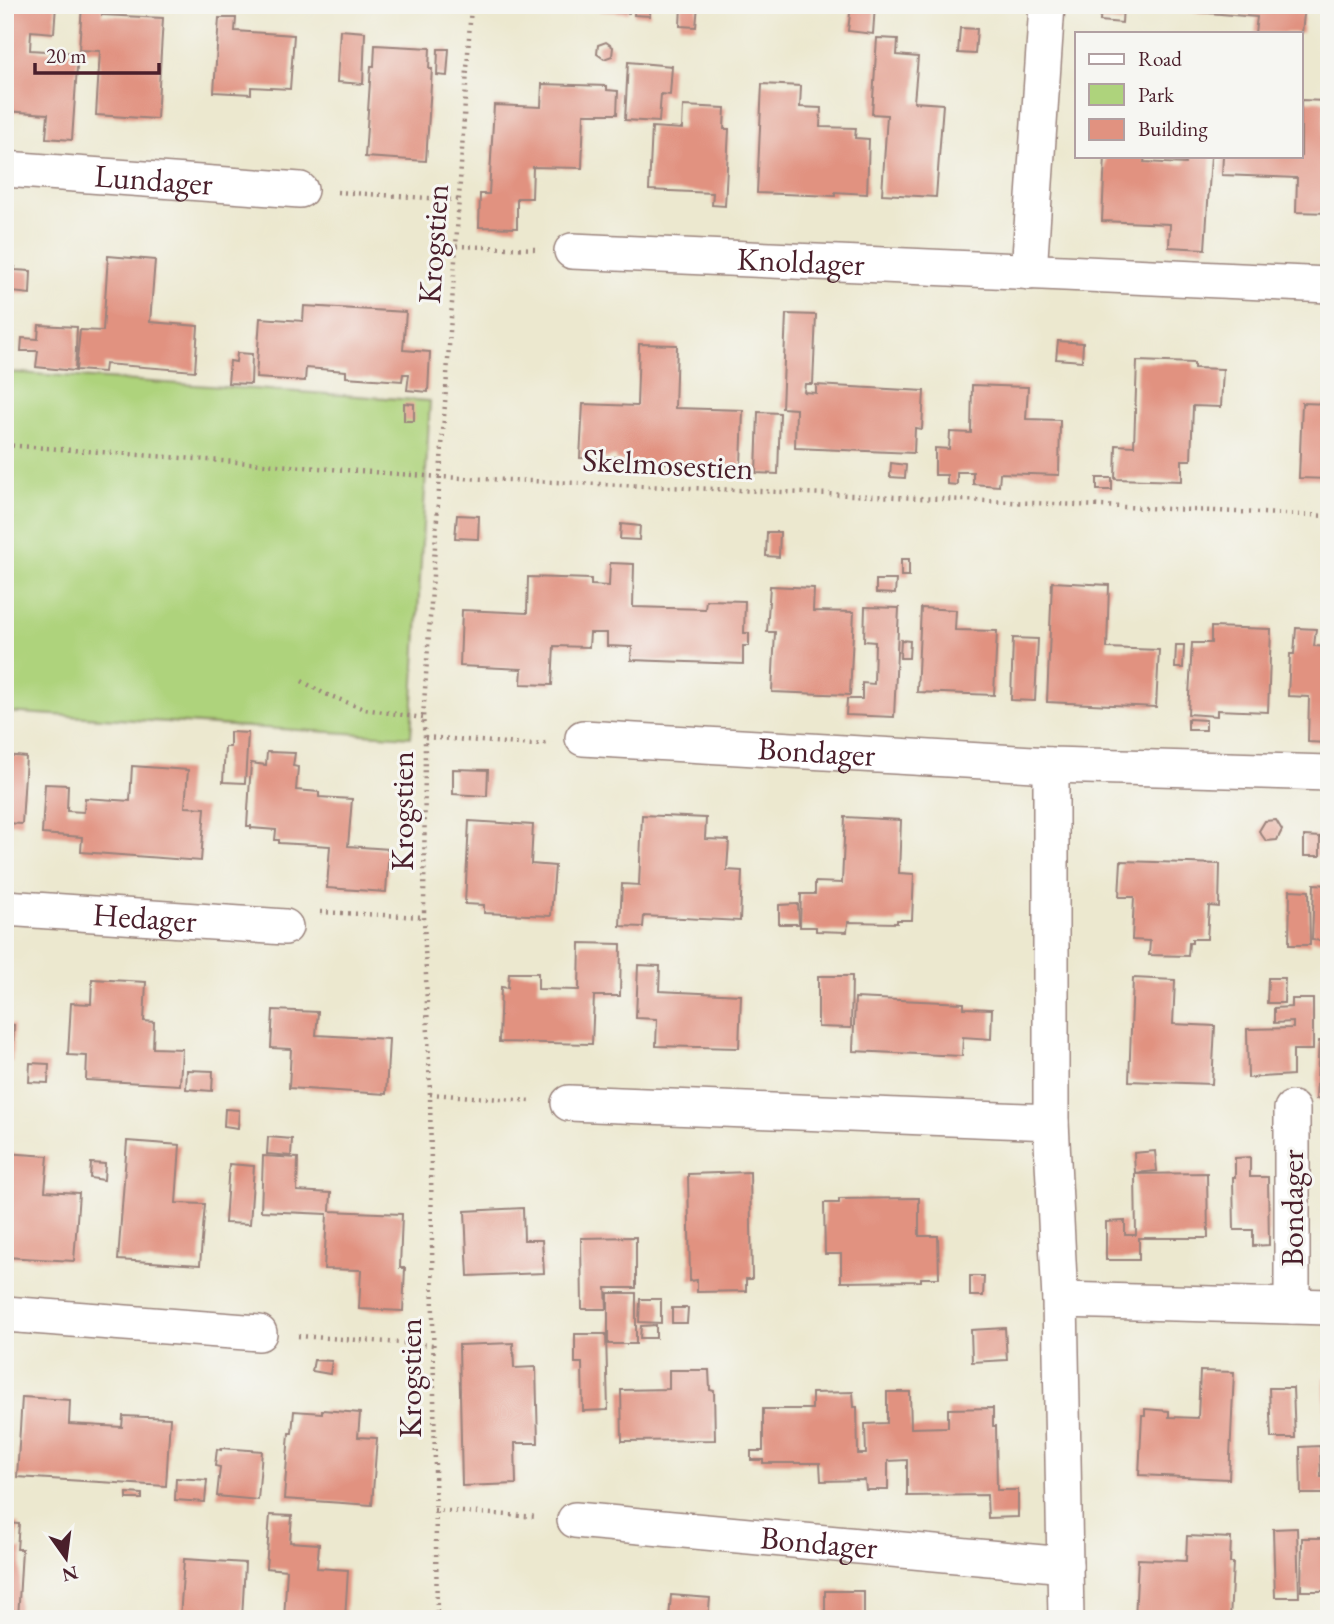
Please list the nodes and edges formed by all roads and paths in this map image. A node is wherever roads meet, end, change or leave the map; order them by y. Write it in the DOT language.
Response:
graph roads {
  1 [pos="471,5"];
  2 [pos="1048,5"];
  3 [pos="5,169"];
  4 [pos="300,190"];
  5 [pos="459,200"];
  6 [pos="456,246"];
  7 [pos="572,251"];
  8 [pos="1029,272"];
  9 [pos="1329,285"];
  10 [pos="5,445"];
  11 [pos="440,477"];
  12 [pos="1329,516"];
  13 [pos="303,681"];
  14 [pos="423,718"];
  15 [pos="425,737"];
  16 [pos="583,738"];
  17 [pos="1051,765"];
  18 [pos="1329,773"];
  19 [pos="5,908"];
  20 [pos="425,917"];
  21 [pos="285,927"];
  22 [pos="430,1094"];
  23 [pos="569,1103"];
  24 [pos="1292,1109"];
  25 [pos="1051,1122"];
  26 [pos="1060,1300"];
  27 [pos="1292,1306"];
  28 [pos="1329,1307"];
  29 [pos="5,1314"];
  30 [pos="259,1333"];
  31 [pos="433,1345"];
  32 [pos="434,1510"];
  33 [pos="575,1520"];
  34 [pos="1065,1566"];
  35 [pos="437,1619"];
  36 [pos="1066,1619"];
  1 -- 5 [label="path, Krogstien"];
  2 -- 8 [label="street"];
  3 -- 4 [label="street, Lundager"];
  4 -- 5 [label="path"];
  5 -- 6 [label="path, Krogstien"];
  6 -- 7 [label="path"];
  6 -- 11 [label="path, Krogstien"];
  7 -- 8 [label="street, Knoldager"];
  8 -- 9 [label="street, Knoldager"];
  10 -- 11 [label="path, Skelmosestien"];
  11 -- 12 [label="path, Skelmosestien"];
  11 -- 14 [label="path, Krogstien"];
  13 -- 14 [label="path"];
  14 -- 15 [label="path, Krogstien"];
  15 -- 16 [label="path"];
  15 -- 20 [label="path, Krogstien"];
  16 -- 17 [label="street, Bondager"];
  17 -- 18 [label="street, Bondager"];
  17 -- 25 [label="street"];
  19 -- 21 [label="street, Hedager"];
  20 -- 21 [label="path"];
  20 -- 22 [label="path, Krogstien"];
  22 -- 23 [label="path"];
  22 -- 31 [label="path, Krogstien"];
  23 -- 25 [label="street"];
  24 -- 27 [label="street, Bondager"];
  25 -- 26 [label="street"];
  26 -- 27 [label="street, Bondager"];
  26 -- 34 [label="street"];
  27 -- 28 [label="street, Bondager"];
  29 -- 30 [label="street"];
  30 -- 31 [label="path"];
  31 -- 32 [label="path, Krogstien"];
  32 -- 33 [label="path"];
  32 -- 35 [label="path, Krogstien"];
  33 -- 34 [label="street, Bondager"];
  34 -- 36 [label="street"];
}
